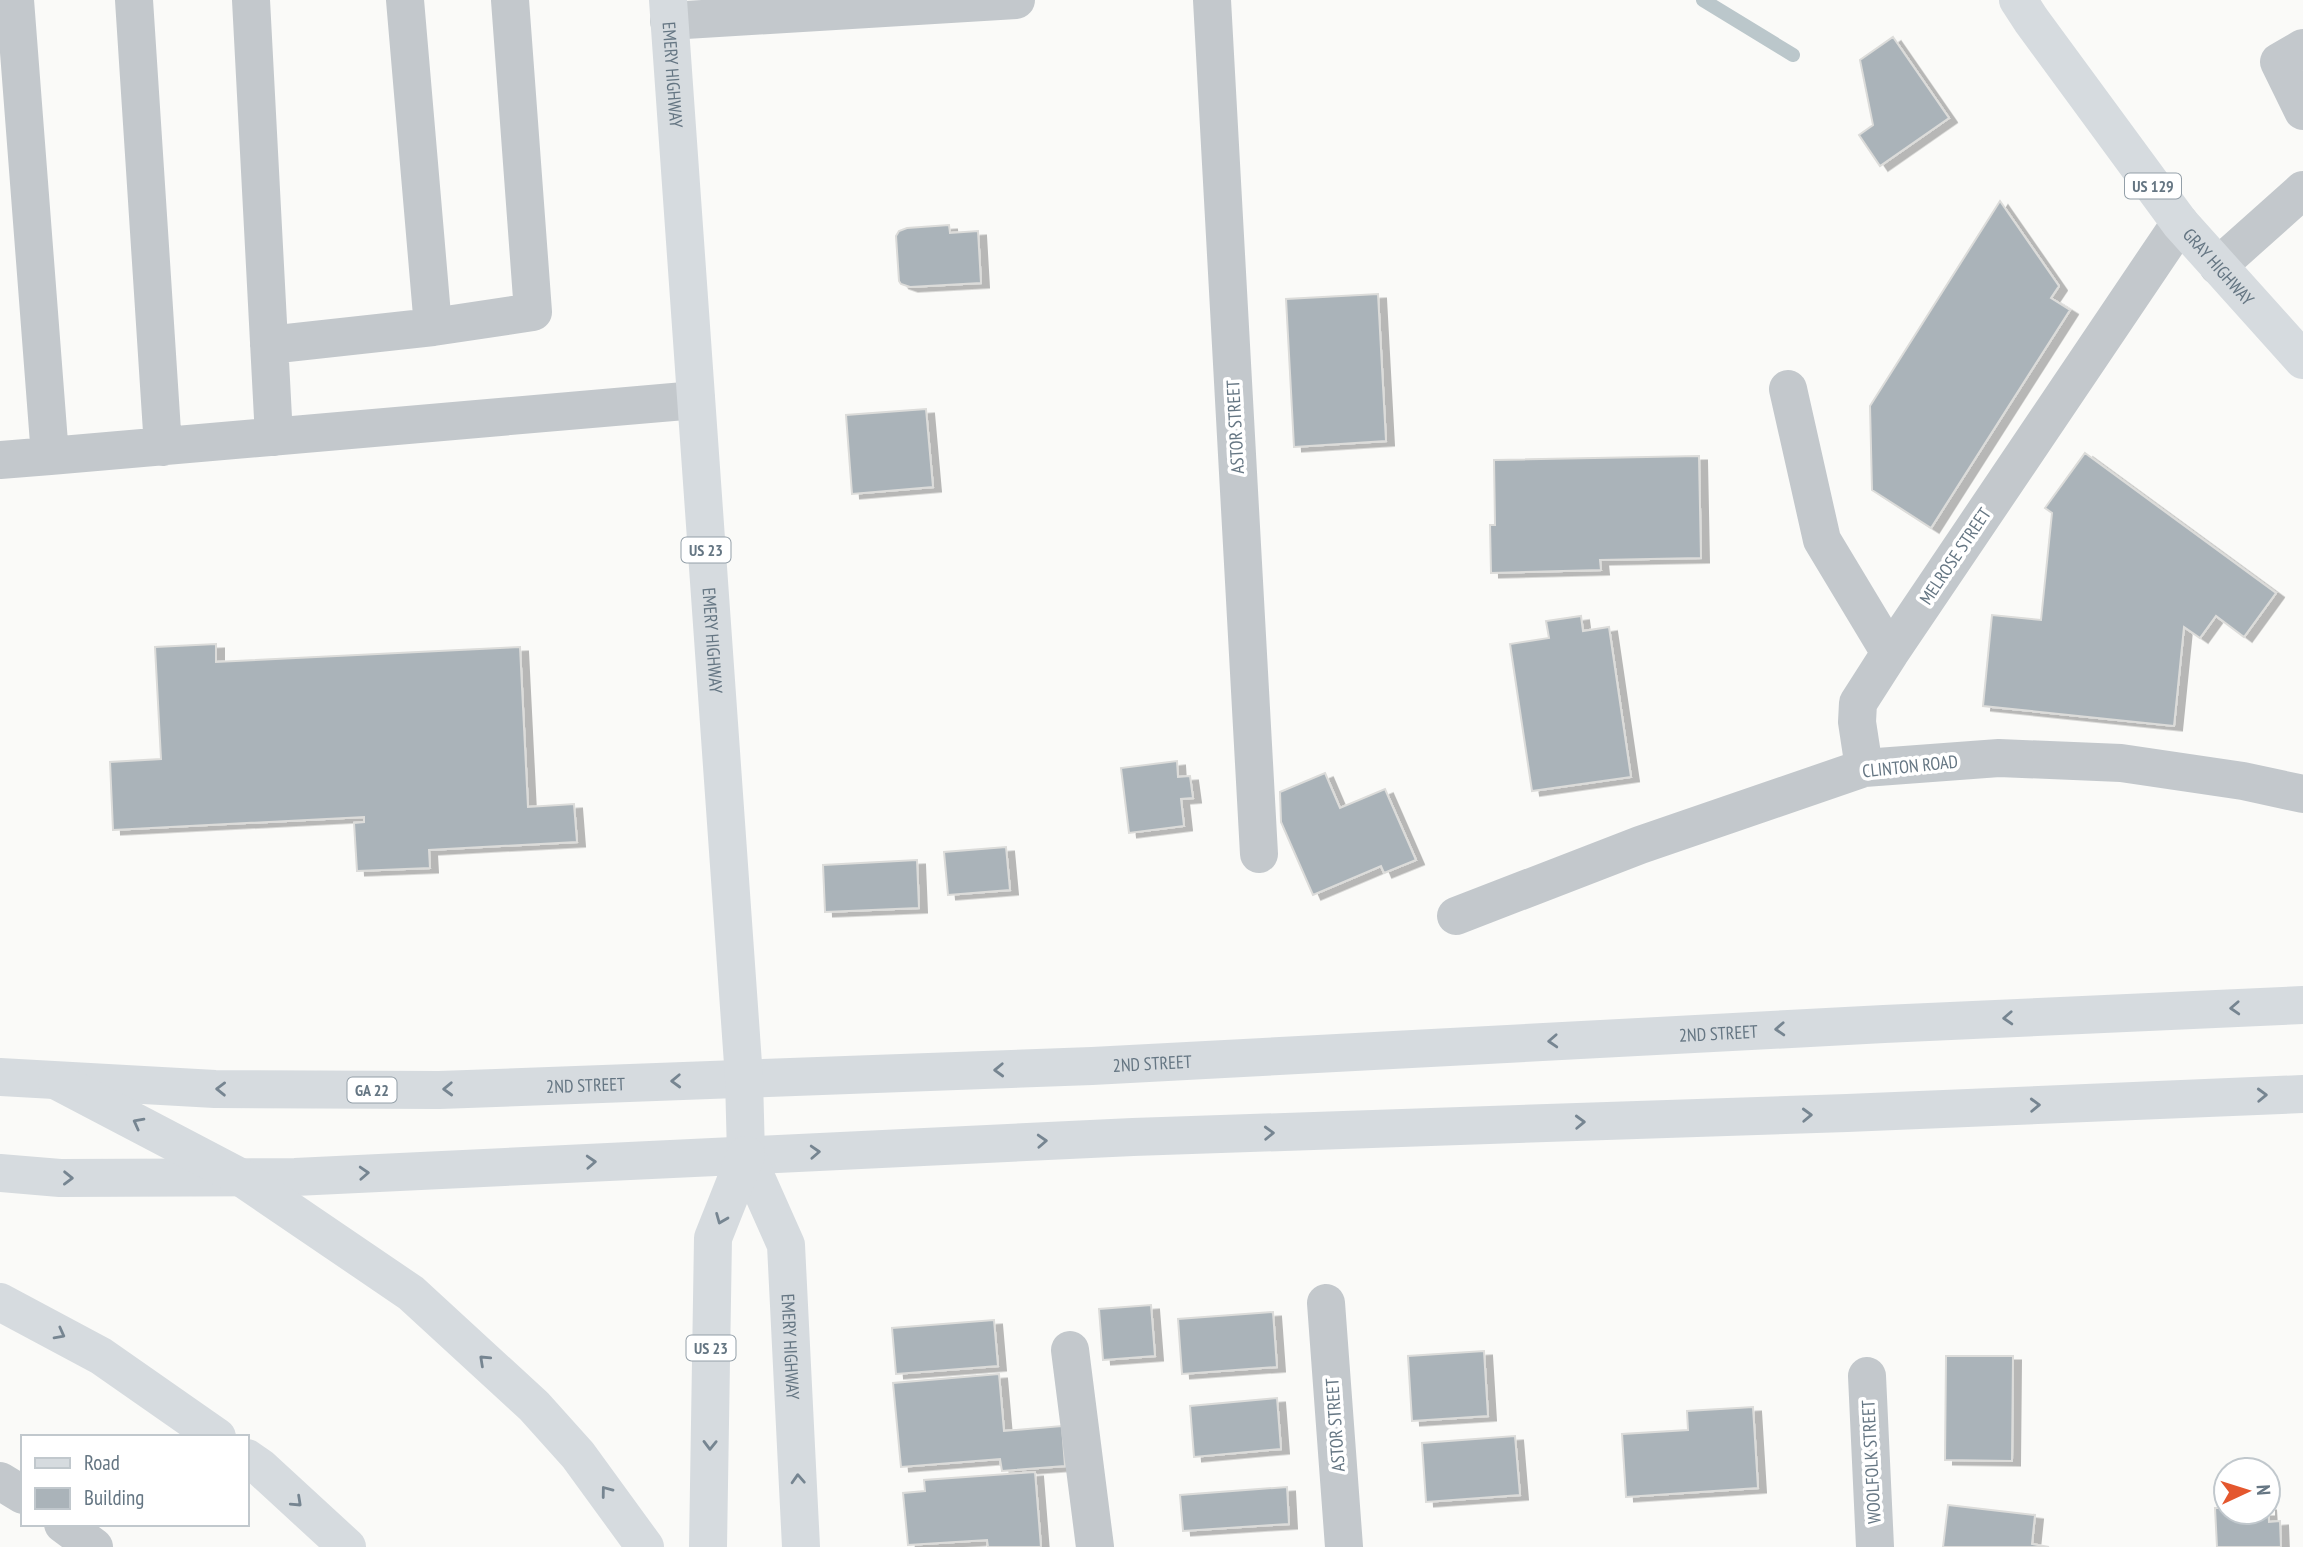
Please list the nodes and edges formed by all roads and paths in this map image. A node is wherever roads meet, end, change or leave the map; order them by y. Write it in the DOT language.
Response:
graph roads {
  1 [pos="15,0"];
  2 [pos="134,0"];
  3 [pos="251,0"];
  4 [pos="405,0"];
  5 [pos="510,0"];
  6 [pos="1016,0"];
  7 [pos="1212,0"];
  8 [pos="2018,0"];
  9 [pos="669,10"];
  10 [pos="2303,48"];
  11 [pos="2303,111"];
  12 [pos="2303,190"];
  13 [pos="2180,223"];
  14 [pos="2218,266"];
  15 [pos="433,327"];
  16 [pos="270,345"];
  17 [pos="2303,360"];
  18 [pos="1788,389"];
  19 [pos="696,400"];
  20 [pos="274,437"];
  21 [pos="163,446"];
  22 [pos="50,456"];
  23 [pos="0,460"];
  24 [pos="1889,653"];
  25 [pos="1864,768"];
  26 [pos="2303,794"];
  27 [pos="1259,855"];
  28 [pos="1456,916"];
  29 [pos="2303,1005"];
  30 [pos="0,1077"];
  31 [pos="744,1078"];
  32 [pos="57,1081"];
  33 [pos="2303,1094"];
  34 [pos="746,1156"];
  35 [pos="0,1173"];
  36 [pos="242,1178"];
  37 [pos="0,1302"];
  38 [pos="1326,1303"];
  39 [pos="1070,1350"];
  40 [pos="1867,1376"];
  41 [pos="214,1435"];
  42 [pos="248,1459"];
  43 [pos="0,1481"];
  44 [pos="21,1494"];
  45 [pos="66,1526"];
  46 [pos="94,1547"];
  47 [pos="347,1547"];
  48 [pos="645,1547"];
  49 [pos="708,1547"];
  50 [pos="801,1547"];
  51 [pos="1095,1547"];
  52 [pos="1344,1547"];
  53 [pos="1875,1547"];
  1 -- 22 [label="street"];
  2 -- 21 [label="street"];
  3 -- 16 [label="street"];
  4 -- 15 [label="street"];
  5 -- 15 [label="street"];
  6 -- 9 [label="street"];
  7 -- 27 [label="street, ASTOR STREET"];
  8 -- 13 [label="main road, GRAY HIGHWAY / US 129"];
  9 -- 19 [label="main road, EMERY HIGHWAY / US 23"];
  10 -- 11 [label="street"];
  12 -- 14 [label="street"];
  13 -- 14 [label="main road, GRAY HIGHWAY / US 129"];
  13 -- 24 [label="street, MELROSE STREET"];
  14 -- 17 [label="main road, GRAY HIGHWAY / US 129"];
  15 -- 16 [label="street"];
  16 -- 20 [label="street"];
  18 -- 24 [label="street"];
  19 -- 20 [label="street"];
  19 -- 31 [label="main road, EMERY HIGHWAY / US 23"];
  20 -- 21 [label="street"];
  21 -- 22 [label="street"];
  22 -- 23 [label="street"];
  24 -- 25 [label="street"];
  25 -- 26 [label="street, CLINTON ROAD"];
  25 -- 28 [label="street, CLINTON ROAD"];
  29 -- 31 [label="main road, 2ND STREET, one-way"];
  30 -- 32 [label="main road, 2ND STREET / GA 22"];
  31 -- 32 [label="main road, 2ND STREET / GA 22, one-way"];
  31 -- 34 [label="main road, EMERY HIGHWAY / US 23"];
  36 -- 32 [label="main road, one-way"];
  34 -- 33 [label="main road, one-way"];
  36 -- 34 [label="main road, one-way"];
  34 -- 49 [label="main road, EMERY HIGHWAY / US 23, one-way"];
  50 -- 34 [label="main road, EMERY HIGHWAY / US 23, one-way"];
  35 -- 36 [label="main road, one-way"];
  48 -- 36 [label="main road, one-way"];
  37 -- 41 [label="main road, one-way"];
  38 -- 52 [label="street, ASTOR STREET"];
  39 -- 51 [label="street"];
  40 -- 53 [label="street, WOOLFOLK STREET"];
  42 -- 47 [label="main road, one-way"];
  43 -- 44 [label="street"];
  45 -- 46 [label="street"];
}
